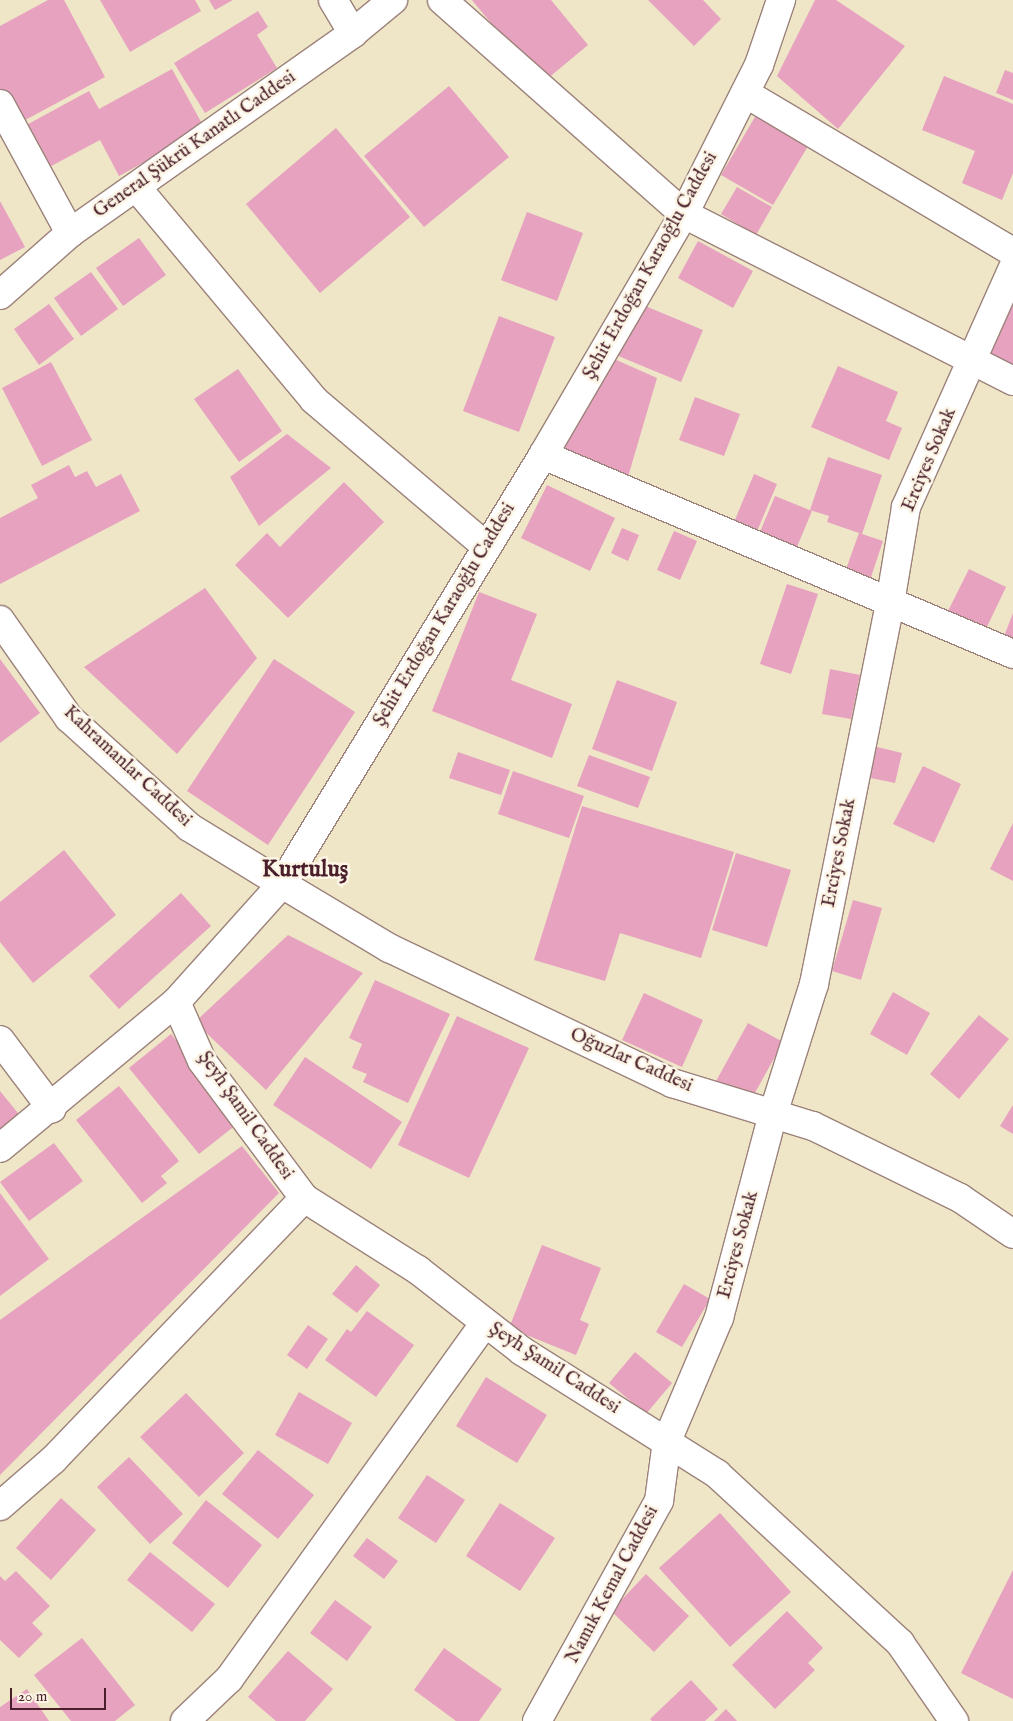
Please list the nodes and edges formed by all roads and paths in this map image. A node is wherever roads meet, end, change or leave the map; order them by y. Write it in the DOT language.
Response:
graph roads {
  1 [pos="334,0"];
  2 [pos="394,0"];
  3 [pos="442,0"];
  4 [pos="781,0"];
  5 [pos="353,33"];
  6 [pos="745,93"];
  7 [pos="0,104"];
  8 [pos="137,188"];
  9 [pos="684,214"];
  10 [pos="70,233"];
  11 [pos="1013,252"];
  12 [pos="1013,268"];
  13 [pos="0,295"];
  14 [pos="973,363"];
  15 [pos="1013,382"];
  16 [pos="543,455"];
  17 [pos="487,547"];
  18 [pos="890,603"];
  19 [pos="0,620"];
  20 [pos="1013,654"];
  21 [pos="282,884"];
  22 [pos="176,1002"];
  23 [pos="0,1040"];
  24 [pos="52,1109"];
  25 [pos="773,1114"];
  26 [pos="0,1148"];
  27 [pos="304,1198"];
  28 [pos="1013,1234"];
  29 [pos="484,1324"];
  30 [pos="668,1441"];
  31 [pos="0,1506"];
  32 [pos="185,1721"];
  33 [pos="537,1721"];
  34 [pos="954,1721"];
  1 -- 5 [label="street"];
  2 -- 5 [label="street, General Şükrü Kanatlı Caddesi"];
  3 -- 9 [label="street"];
  4 -- 6 [label="street, Şehit Erdoğan Karaoğlu Caddesi"];
  5 -- 8 [label="street, General Şükrü Kanatlı Caddesi"];
  6 -- 9 [label="street, Şehit Erdoğan Karaoğlu Caddesi"];
  6 -- 11 [label="street"];
  7 -- 10 [label="street"];
  8 -- 10 [label="street, General Şükrü Kanatlı Caddesi"];
  8 -- 17 [label="street"];
  9 -- 14 [label="street"];
  9 -- 16 [label="street, Şehit Erdoğan Karaoğlu Caddesi"];
  10 -- 13 [label="street, General Şükrü Kanatlı Caddesi"];
  12 -- 14 [label="street, Erciyes Sokak"];
  14 -- 15 [label="street"];
  14 -- 18 [label="street, Erciyes Sokak"];
  16 -- 17 [label="street, Şehit Erdoğan Karaoğlu Caddesi"];
  16 -- 18 [label="street"];
  17 -- 21 [label="street, Şehit Erdoğan Karaoğlu Caddesi"];
  18 -- 20 [label="street"];
  18 -- 25 [label="street, Erciyes Sokak"];
  19 -- 21 [label="street, Kahramanlar Caddesi"];
  21 -- 22 [label="street, Şehit Erdoğan Karaoğlu Caddesi"];
  21 -- 25 [label="street, Oğuzlar Caddesi"];
  22 -- 24 [label="street, Şehit Erdoğan Karaoğlu Caddesi"];
  22 -- 27 [label="street, Şeyh Şamil Caddesi"];
  23 -- 24 [label="street"];
  24 -- 26 [label="street, Şehit Erdoğan Karaoğlu Caddesi"];
  25 -- 28 [label="street, Oğuzlar Caddesi"];
  25 -- 30 [label="street, Erciyes Sokak"];
  27 -- 29 [label="street, Şeyh Şamil Caddesi"];
  27 -- 31 [label="street"];
  29 -- 30 [label="street, Şeyh Şamil Caddesi"];
  29 -- 32 [label="street"];
  30 -- 33 [label="street, Namık Kemal Caddesi"];
  30 -- 34 [label="street, Şeyh Şamil Caddesi"];
}
